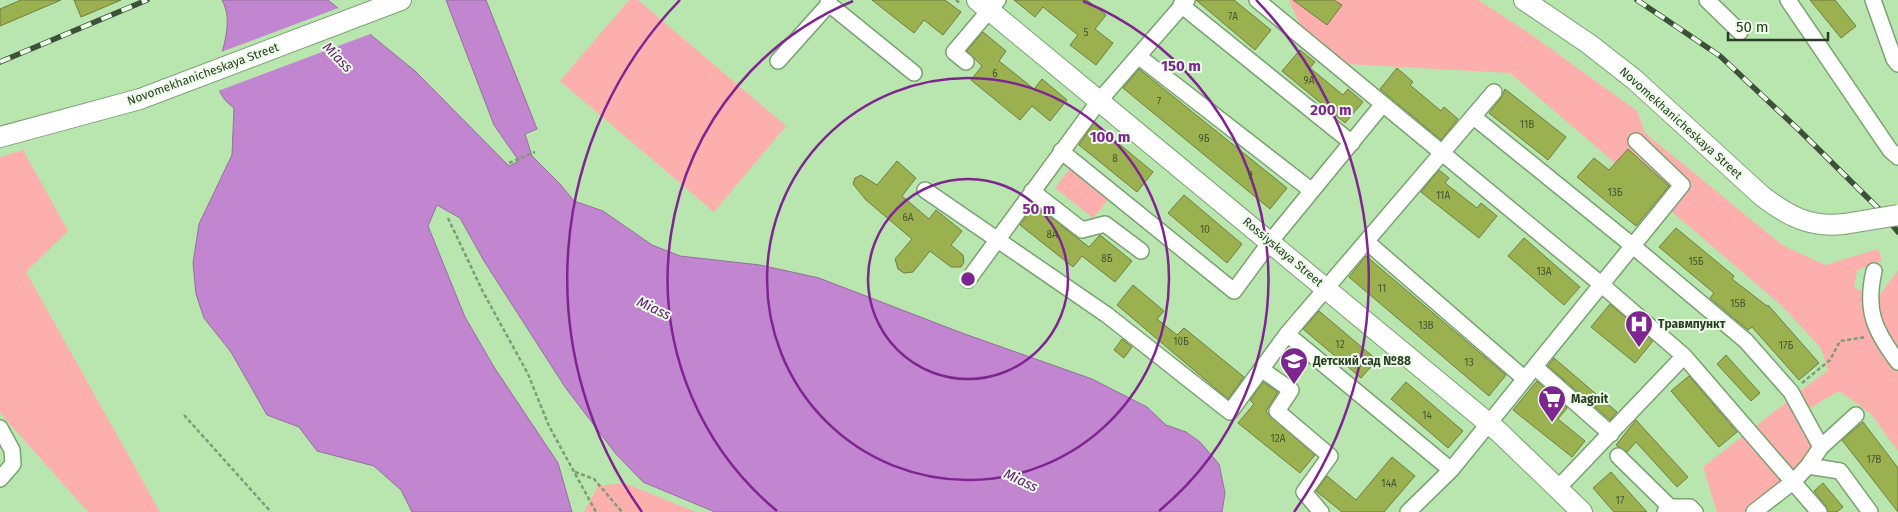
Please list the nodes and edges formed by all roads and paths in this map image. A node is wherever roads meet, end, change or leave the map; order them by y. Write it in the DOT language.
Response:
graph roads {
  1 [pos="401,0"];
  2 [pos="1257,0"];
  3 [pos="1524,0"];
  4 [pos="1707,0"];
  5 [pos="1788,0"];
  6 [pos="1873,0"];
  7 [pos="1185,1"];
  8 [pos="828,2"];
  9 [pos="988,3"];
  10 [pos="1740,32"];
  11 [pos="1138,56"];
  12 [pos="778,61"];
  13 [pos="966,62"];
  14 [pos="1898,64"];
  15 [pos="914,73"];
  16 [pos="1494,92"];
  17 [pos="1099,102"];
  18 [pos="1383,104"];
  19 [pos="1475,118"];
  20 [pos="0,137"];
  21 [pos="1636,141"];
  22 [pos="1352,143"];
  23 [pos="535,152"];
  24 [pos="1061,152"];
  25 [pos="1441,152"];
  26 [pos="1898,157"];
  27 [pos="509,163"];
  28 [pos="925,190"];
  29 [pos="1032,191"];
  30 [pos="1312,191"];
  31 [pos="1898,215"];
  32 [pos="448,218"];
  33 [pos="996,241"];
  34 [pos="1270,242"];
  35 [pos="1367,242"];
  36 [pos="1633,246"];
  37 [pos="1141,251"];
  38 [pos="1874,271"];
  39 [pos="968,280"];
  40 [pos="1602,285"];
  41 [pos="1327,289"];
  42 [pos="1287,334"];
  43 [pos="1880,335"];
  44 [pos="1684,356"];
  45 [pos="1898,362"];
  46 [pos="1261,369"];
  47 [pos="1530,373"];
  48 [pos="1791,392"];
  49 [pos="184,415"];
  50 [pos="1856,415"];
  51 [pos="1489,424"];
  52 [pos="0,428"];
  53 [pos="1611,434"];
  54 [pos="1821,447"];
  55 [pos="1618,456"];
  56 [pos="1808,466"];
  57 [pos="1451,470"];
  58 [pos="574,471"];
  59 [pos="0,479"];
  60 [pos="1794,481"];
  61 [pos="1558,488"];
  62 [pos="1668,510"];
  63 [pos="271,512"];
  64 [pos="596,512"];
  65 [pos="622,512"];
  66 [pos="1321,512"];
  67 [pos="1408,512"];
  68 [pos="1582,512"];
  69 [pos="1695,512"];
  70 [pos="1754,512"];
  71 [pos="1819,512"];
  72 [pos="1870,512"];
  1 -- 20 [label="main road, Novomekhanicheskaya Street"];
  2 -- 18 [label="lane"];
  3 -- 31 [label="main road, Novomekhanicheskaya Street, bridge"];
  4 -- 10 [label="lane"];
  5 -- 26 [label="lane"];
  6 -- 14 [label="lane"];
  7 -- 11 [label="lane"];
  7 -- 22 [label="lane"];
  8 -- 12 [label="lane"];
  8 -- 15 [label="lane"];
  9 -- 13 [label="lane"];
  9 -- 17 [label="main road, Rossiyskaya Street"];
  11 -- 17 [label="lane"];
  11 -- 30 [label="lane"];
  16 -- 19 [label="lane"];
  17 -- 24 [label="lane"];
  17 -- 34 [label="main road, Rossiyskaya Street"];
  18 -- 22 [label="lane"];
  18 -- 25 [label="lane"];
  19 -- 25 [label="lane"];
  19 -- 36 [label="lane"];
  21 -- 36 [label="lane"];
  22 -- 30 [label="lane"];
  23 -- 27 [label="path"];
  24 -- 29 [label="lane"];
  24 -- 34 [label="lane"];
  25 -- 35 [label="lane"];
  25 -- 40 [label="lane"];
  28 -- 33 [label="lane"];
  29 -- 33 [label="lane"];
  29 -- 37 [label="lane"];
  30 -- 34 [label="lane"];
  32 -- 58 [label="path"];
  33 -- 39 [label="lane"];
  33 -- 46 [label="lane"];
  34 -- 41 [label="main road, Rossiyskaya Street"];
  35 -- 41 [label="lane"];
  35 -- 47 [label="lane"];
  36 -- 40 [label="lane"];
  36 -- 48 [label="lane"];
  38 -- 43 [label="lane"];
  40 -- 44 [label="lane"];
  40 -- 47 [label="lane"];
  41 -- 42 [label="lane"];
  41 -- 51 [label="main road, Rossiyskaya Street"];
  42 -- 46 [label="lane"];
  42 -- 57 [label="lane"];
  43 -- 45 [label="lane"];
  43 -- 48 [label="path"];
  44 -- 53 [label="lane"];
  44 -- 60 [label="lane"];
  46 -- 66 [label="lane"];
  47 -- 51 [label="lane"];
  47 -- 53 [label="lane"];
  48 -- 54 [label="lane"];
  49 -- 63 [label="path"];
  50 -- 54 [label="lane"];
  51 -- 57 [label="lane"];
  51 -- 61 [label="main road, Rossiyskaya Street"];
  52 -- 59 [label="lane"];
  53 -- 61 [label="lane"];
  54 -- 56 [label="lane"];
  55 -- 62 [label="lane"];
  56 -- 60 [label="lane"];
  56 -- 72 [label="lane"];
  57 -- 67 [label="lane"];
  58 -- 64 [label="path"];
  58 -- 65 [label="path"];
  60 -- 70 [label="lane"];
  60 -- 71 [label="lane"];
  61 -- 68 [label="main road, Rossiyskaya Street"];
  62 -- 69 [label="lane"];
}
